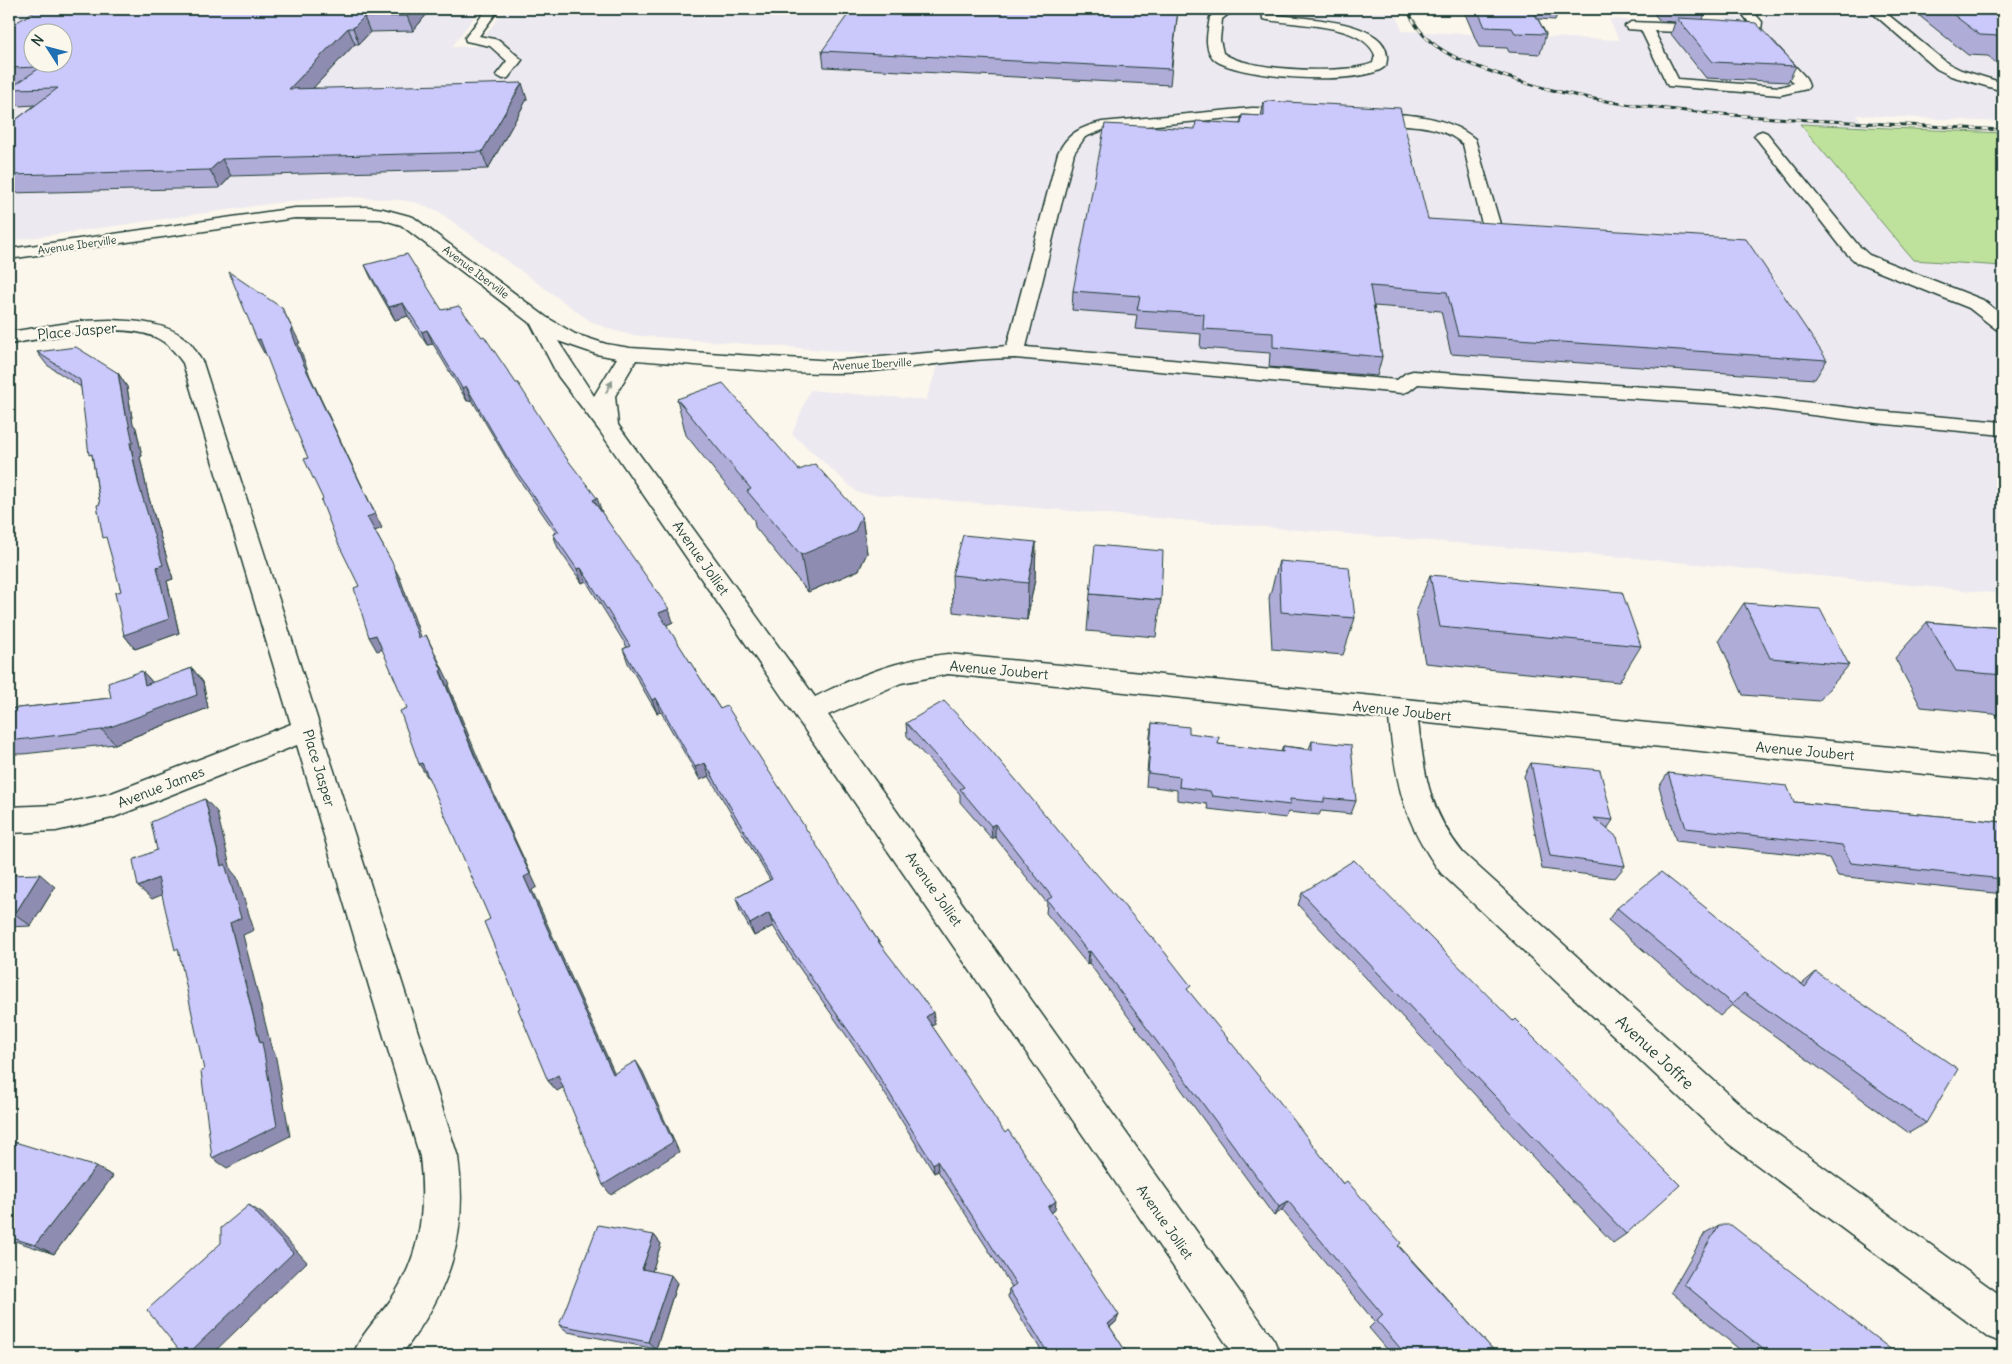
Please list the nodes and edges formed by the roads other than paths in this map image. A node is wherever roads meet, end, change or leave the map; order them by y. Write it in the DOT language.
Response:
graph roads {
  1 [pos="493,9"];
  2 [pos="1229,9"];
  3 [pos="1268,9"];
  4 [pos="1744,9"];
  5 [pos="1874,9"];
  6 [pos="1630,26"];
  7 [pos="1645,26"];
  8 [pos="1749,29"];
  9 [pos="503,76"];
  10 [pos="2003,87"];
  11 [pos="1315,114"];
  12 [pos="1351,116"];
  13 [pos="1762,136"];
  14 [pos="1491,224"];
  15 [pos="9,254"];
  16 [pos="539,321"];
  17 [pos="2003,326"];
  18 [pos="9,338"];
  19 [pos="1015,352"];
  20 [pos="630,354"];
  21 [pos="606,425"];
  22 [pos="2003,428"];
  23 [pos="1402,711"];
  24 [pos="810,712"];
  25 [pos="307,729"];
  26 [pos="2003,770"];
  27 [pos="9,820"];
  28 [pos="2003,1322"];
  29 [pos="374,1355"];
  30 [pos="1258,1355"];
  1 -- 9 [label="street"];
  2 -- 3 [label="street"];
  4 -- 8 [label="street"];
  5 -- 10 [label="street"];
  6 -- 7 [label="street"];
  7 -- 8 [label="street"];
  7 -- 8 [label="street"];
  11 -- 19 [label="street"];
  12 -- 14 [label="street"];
  13 -- 17 [label="street"];
  15 -- 16 [label="street, Avenue Iberville"];
  16 -- 20 [label="street, Avenue Iberville"];
  16 -- 21 [label="street, Avenue Jolliet"];
  18 -- 25 [label="street, Place Jasper"];
  19 -- 20 [label="street, Avenue Iberville"];
  19 -- 22 [label="street, Avenue Iberville"];
  21 -- 20 [label="street, one-way"];
  21 -- 24 [label="street, Avenue Jolliet"];
  23 -- 24 [label="street, Avenue Joubert"];
  23 -- 26 [label="street, Avenue Joubert"];
  23 -- 28 [label="street, Avenue Joffre"];
  24 -- 30 [label="street, Avenue Jolliet"];
  25 -- 27 [label="street, Avenue James"];
  25 -- 29 [label="street, Place Jasper"];
}
